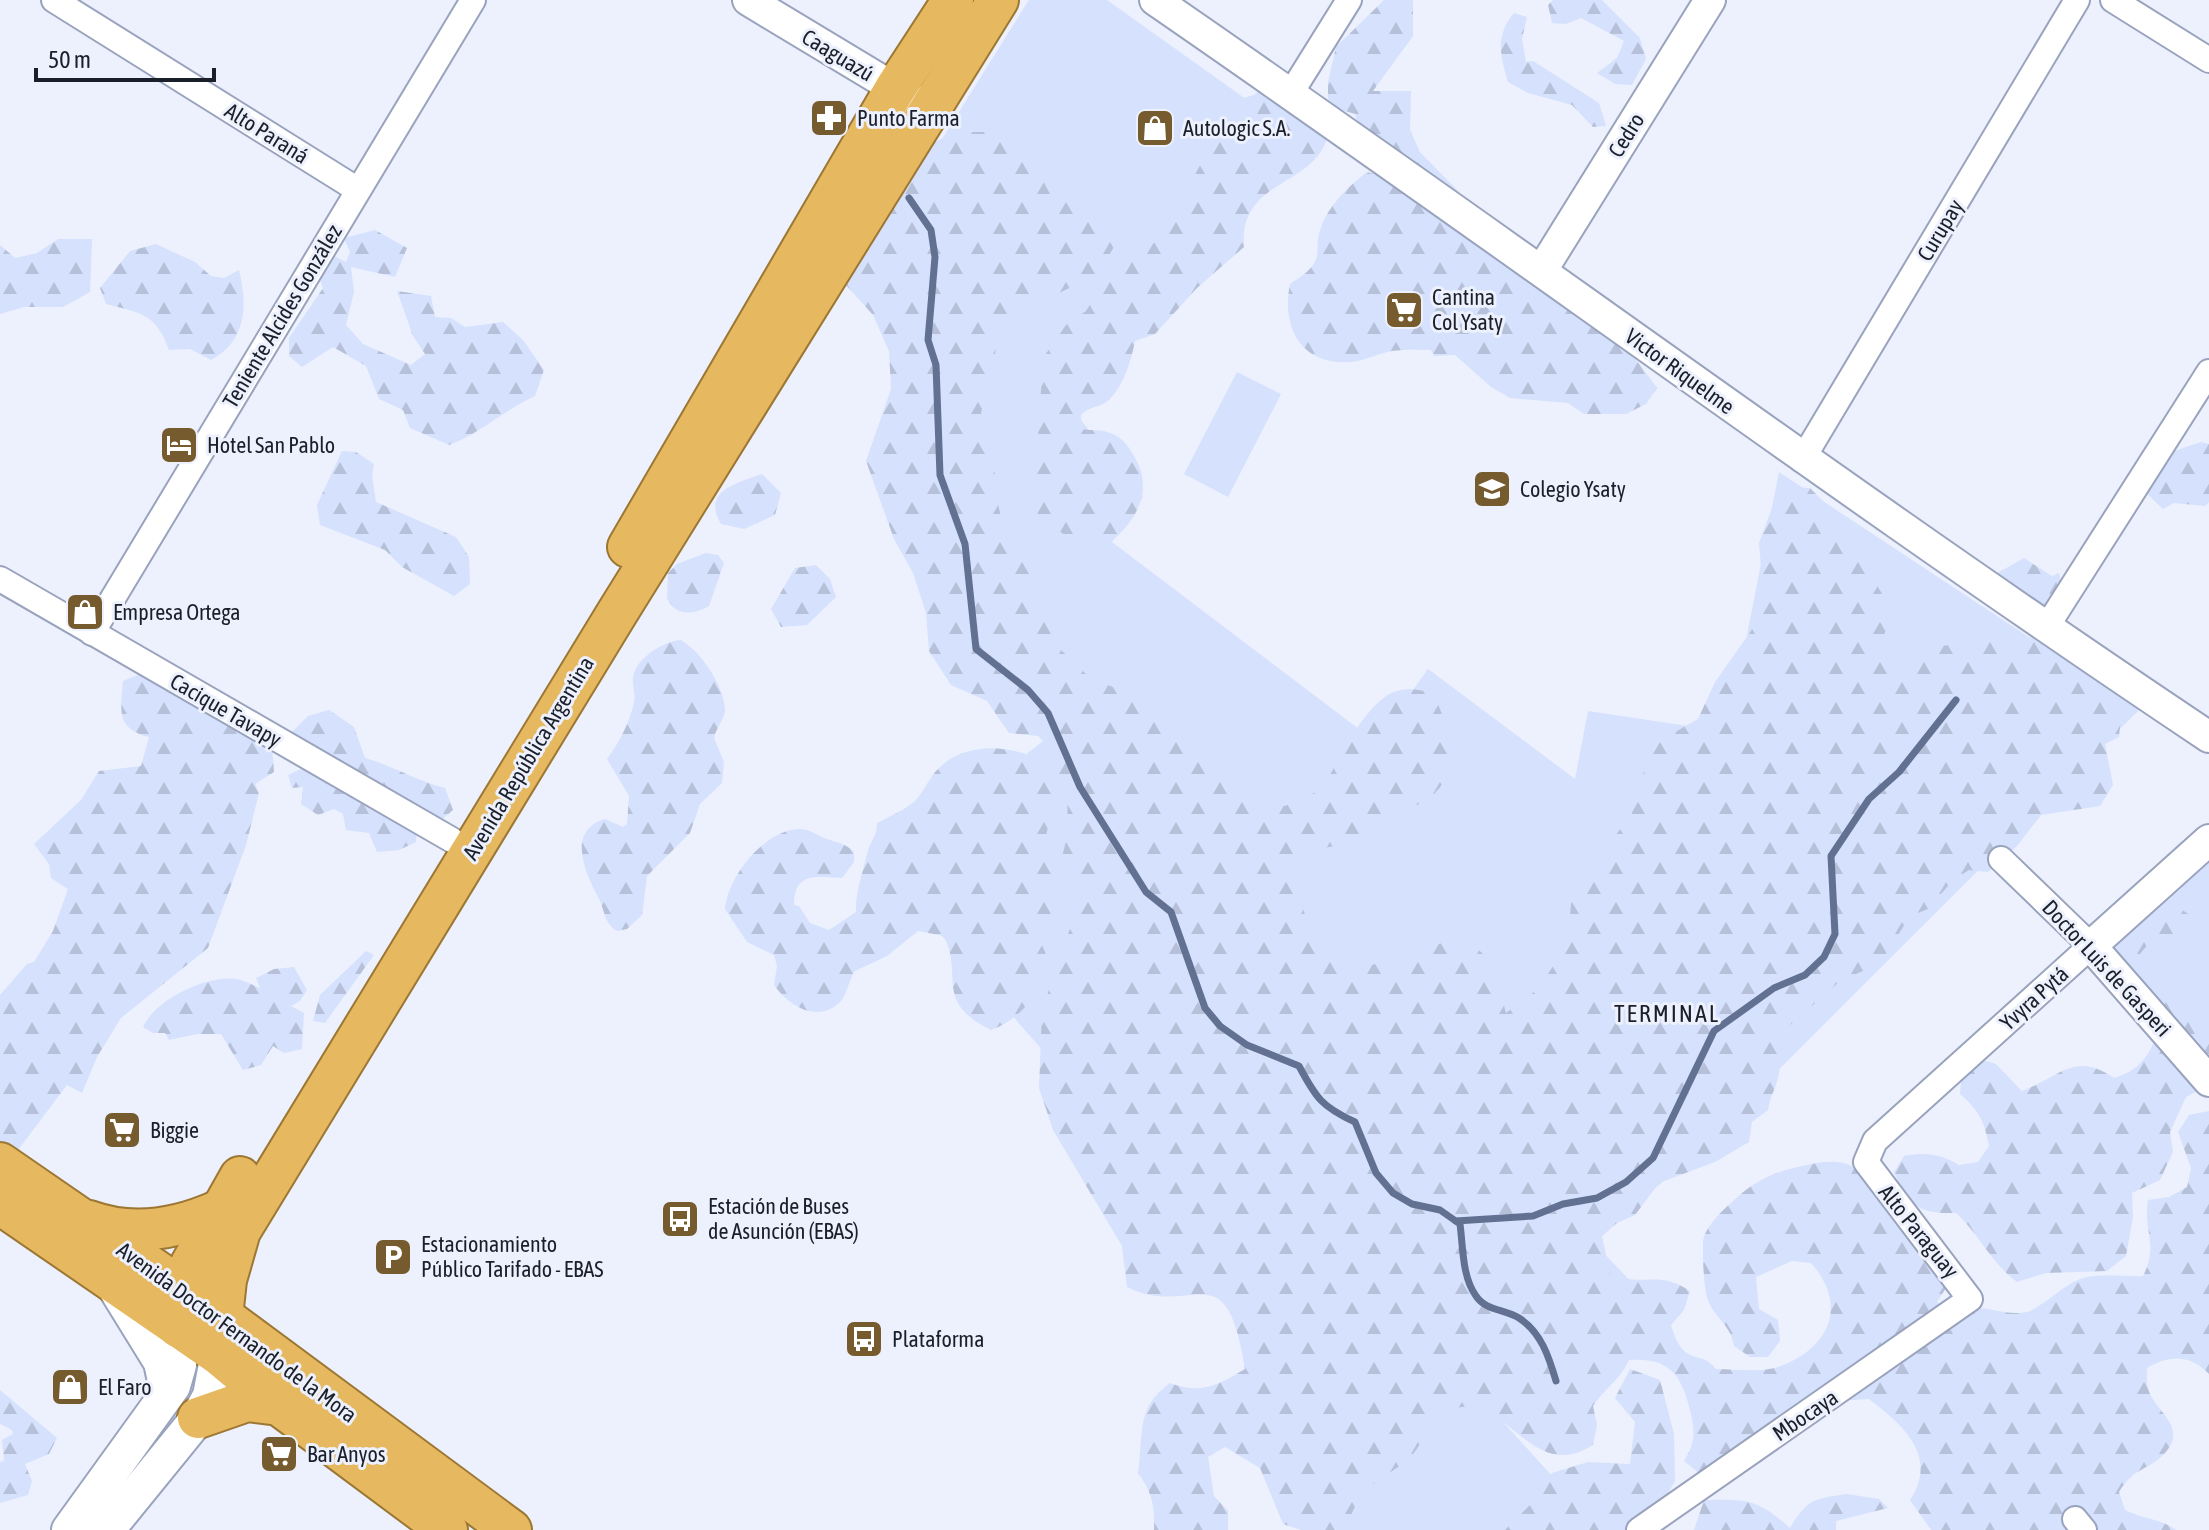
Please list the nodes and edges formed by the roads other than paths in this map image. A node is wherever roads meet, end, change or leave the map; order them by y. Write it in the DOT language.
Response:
graph roads {
  1 [pos="54,0"];
  2 [pos="473,0"];
  3 [pos="748,0"];
  4 [pos="953,0"];
  5 [pos="998,0"];
  6 [pos="1155,0"];
  7 [pos="1349,0"];
  8 [pos="1710,0"];
  9 [pos="2077,0"];
  10 [pos="2113,0"];
  11 [pos="2209,60"];
  12 [pos="1291,93"];
  13 [pos="912,99"];
  14 [pos="358,190"];
  15 [pos="1542,270"];
  16 [pos="2209,372"];
  17 [pos="1802,460"];
  18 [pos="0,579"];
  19 [pos="2046,628"];
  20 [pos="92,633"];
  21 [pos="2209,737"];
  22 [pos="452,840"];
  23 [pos="2209,840"];
  24 [pos="2001,859"];
  25 [pos="2091,946"];
  26 [pos="2209,1081"];
  27 [pos="1866,1162"];
  28 [pos="0,1163"];
  29 [pos="0,1204"];
  30 [pos="70,1213"];
  31 [pos="227,1228"];
  32 [pos="111,1281"];
  33 [pos="1970,1299"];
  34 [pos="181,1310"];
  35 [pos="220,1335"];
  36 [pos="262,1346"];
  37 [pos="279,1405"];
  38 [pos="180,1412"];
  39 [pos="394,1490"];
  40 [pos="69,1530"];
  41 [pos="107,1530"];
  42 [pos="447,1530"];
  43 [pos="468,1530"];
  44 [pos="511,1530"];
  45 [pos="1639,1530"];
  1 -- 14 [label="street, Alto Paraná"];
  2 -- 14 [label="street, Teniente Alcides González"];
  3 -- 13 [label="street, Caaguazú"];
  4 -- 13 [label="highway, Avenida República Argentina"];
  5 -- 13 [label="highway, Avenida República Argentina"];
  6 -- 12 [label="street, Victor Riquelme"];
  7 -- 12 [label="street"];
  8 -- 15 [label="street, Cedro"];
  9 -- 17 [label="street, Curupay"];
  10 -- 11 [label="street"];
  12 -- 15 [label="street, Victor Riquelme"];
  13 -- 22 [label="highway, Avenida República Argentina"];
  13 -- 31 [label="highway, Avenida República Argentina"];
  14 -- 20 [label="street, Teniente Alcides González"];
  15 -- 17 [label="street, Victor Riquelme"];
  16 -- 19 [label="street"];
  17 -- 19 [label="street, Victor Riquelme"];
  18 -- 20 [label="street, Cacique Tavapy"];
  19 -- 21 [label="street, Victor Riquelme"];
  20 -- 22 [label="street, Cacique Tavapy"];
  22 -- 31 [label="highway, Avenida República Argentina"];
  23 -- 25 [label="street, Yvyra Pytá"];
  24 -- 25 [label="street, Doctor Luis de Gasperi"];
  25 -- 26 [label="street, Doctor Luis de Gasperi"];
  25 -- 27 [label="street, Yvyra Pytá"];
  27 -- 33 [label="street, Alto Paraguay"];
  28 -- 30 [label="highway, Avenida Doctor Fernando de la Mora"];
  29 -- 32 [label="highway, Avenida Doctor Fernando de la Mora"];
  30 -- 31 [label="highway"];
  30 -- 34 [label="highway, Avenida Doctor Fernando de la Mora"];
  31 -- 34 [label="highway, Avenida República Argentina"];
  31 -- 35 [label="highway, Avenida República Argentina"];
  31 -- 36 [label="highway"];
  32 -- 34 [label="highway, Avenida Doctor Fernando de la Mora"];
  32 -- 38 [label="main road"];
  33 -- 45 [label="street, Mbocaya"];
  34 -- 35 [label="highway, Avenida Doctor Fernando de la Mora"];
  34 -- 38 [label="main road, Avenida República Argentina"];
  35 -- 36 [label="highway, Avenida Doctor Fernando de la Mora"];
  35 -- 37 [label="highway, Avenida Doctor Fernando de la Mora"];
  35 -- 38 [label="main road, Avenida República Argentina"];
  36 -- 44 [label="highway, Avenida Doctor Fernando de la Mora"];
  37 -- 38 [label="highway"];
  37 -- 39 [label="highway, Avenida Doctor Fernando de la Mora"];
  38 -- 40 [label="main road, Avenida República Argentina"];
  38 -- 41 [label="main road, Avenida República Argentina"];
  39 -- 42 [label="highway, Avenida Doctor Fernando de la Mora"];
  39 -- 43 [label="highway"];
}
